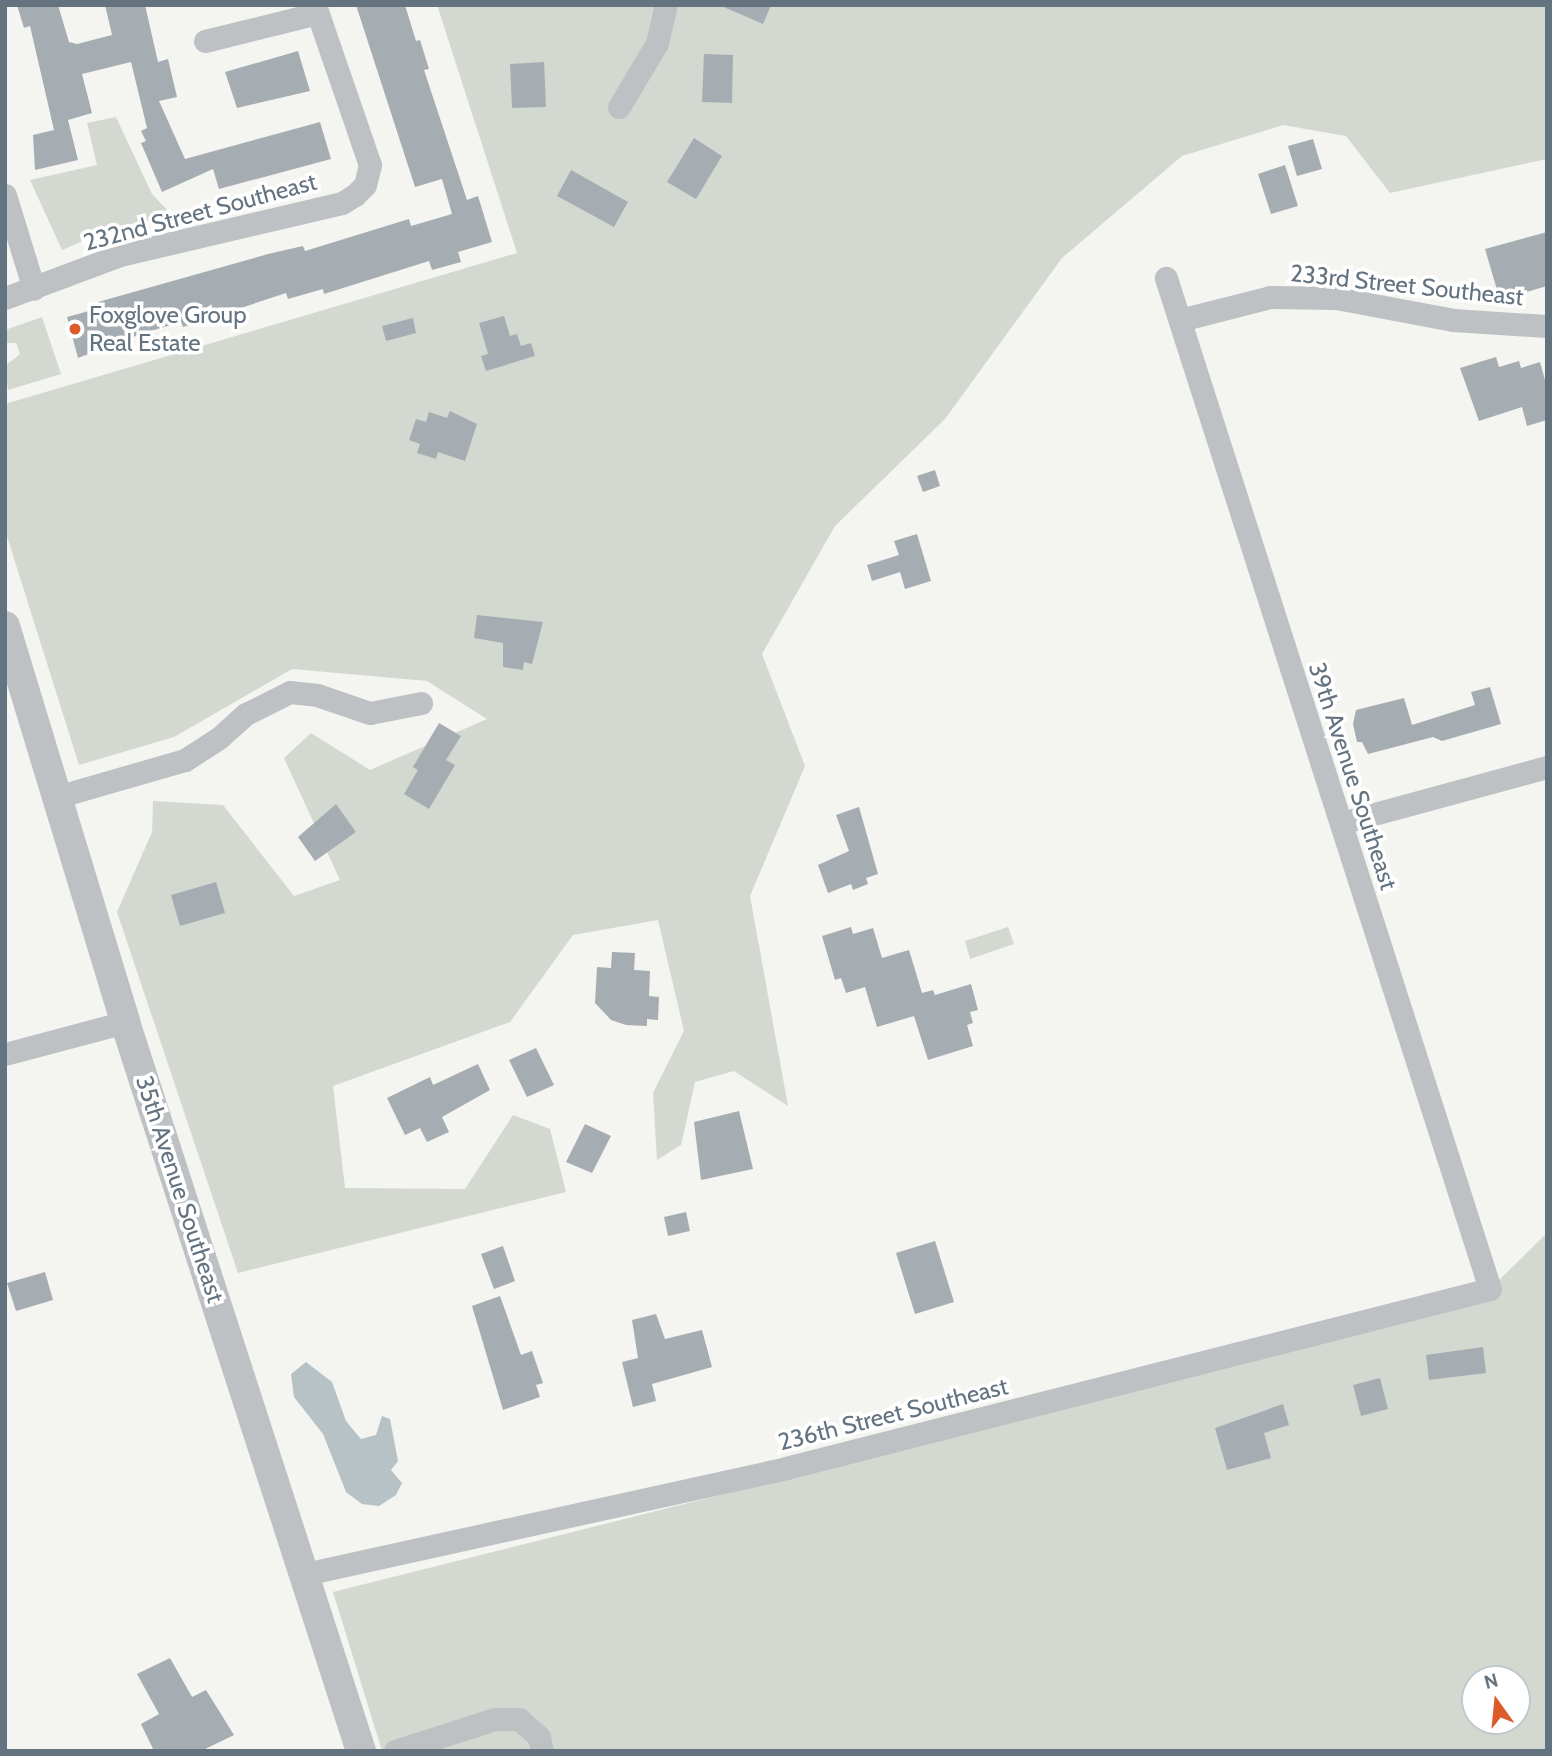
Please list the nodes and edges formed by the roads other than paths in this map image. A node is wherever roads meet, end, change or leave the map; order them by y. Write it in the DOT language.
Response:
graph roads {
  1 [pos="666,5"];
  2 [pos="317,9"];
  3 [pos="205,41"];
  4 [pos="619,107"];
  5 [pos="5,195"];
  6 [pos="1166,278"];
  7 [pos="34,289"];
  8 [pos="5,298"];
  9 [pos="1180,320"];
  10 [pos="1547,326"];
  11 [pos="5,626"];
  12 [pos="421,703"];
  13 [pos="1547,767"];
  14 [pos="60,796"];
  15 [pos="1341,823"];
  16 [pos="125,1022"];
  17 [pos="5,1054"];
  18 [pos="1490,1289"];
  19 [pos="305,1574"];
  20 [pos="361,1751"];
  21 [pos="395,1751"];
  22 [pos="542,1751"];
  1 -- 4 [label="street"];
  2 -- 3 [label="street"];
  2 -- 7 [label="street, 232nd Street Southeast"];
  5 -- 7 [label="street"];
  6 -- 9 [label="street, 39th Avenue Southeast"];
  7 -- 8 [label="street, 232nd Street Southeast"];
  9 -- 10 [label="street, 233rd Street Southeast"];
  9 -- 15 [label="street, 39th Avenue Southeast"];
  11 -- 14 [label="street, 35th Avenue Southeast"];
  12 -- 14 [label="street"];
  13 -- 15 [label="street"];
  14 -- 16 [label="street, 35th Avenue Southeast"];
  15 -- 18 [label="street, 39th Avenue Southeast"];
  16 -- 17 [label="street"];
  16 -- 19 [label="street, 35th Avenue Southeast"];
  18 -- 19 [label="street, 236th Street Southeast"];
  19 -- 20 [label="street, 35th Avenue Southeast"];
  21 -- 22 [label="street"];
}
